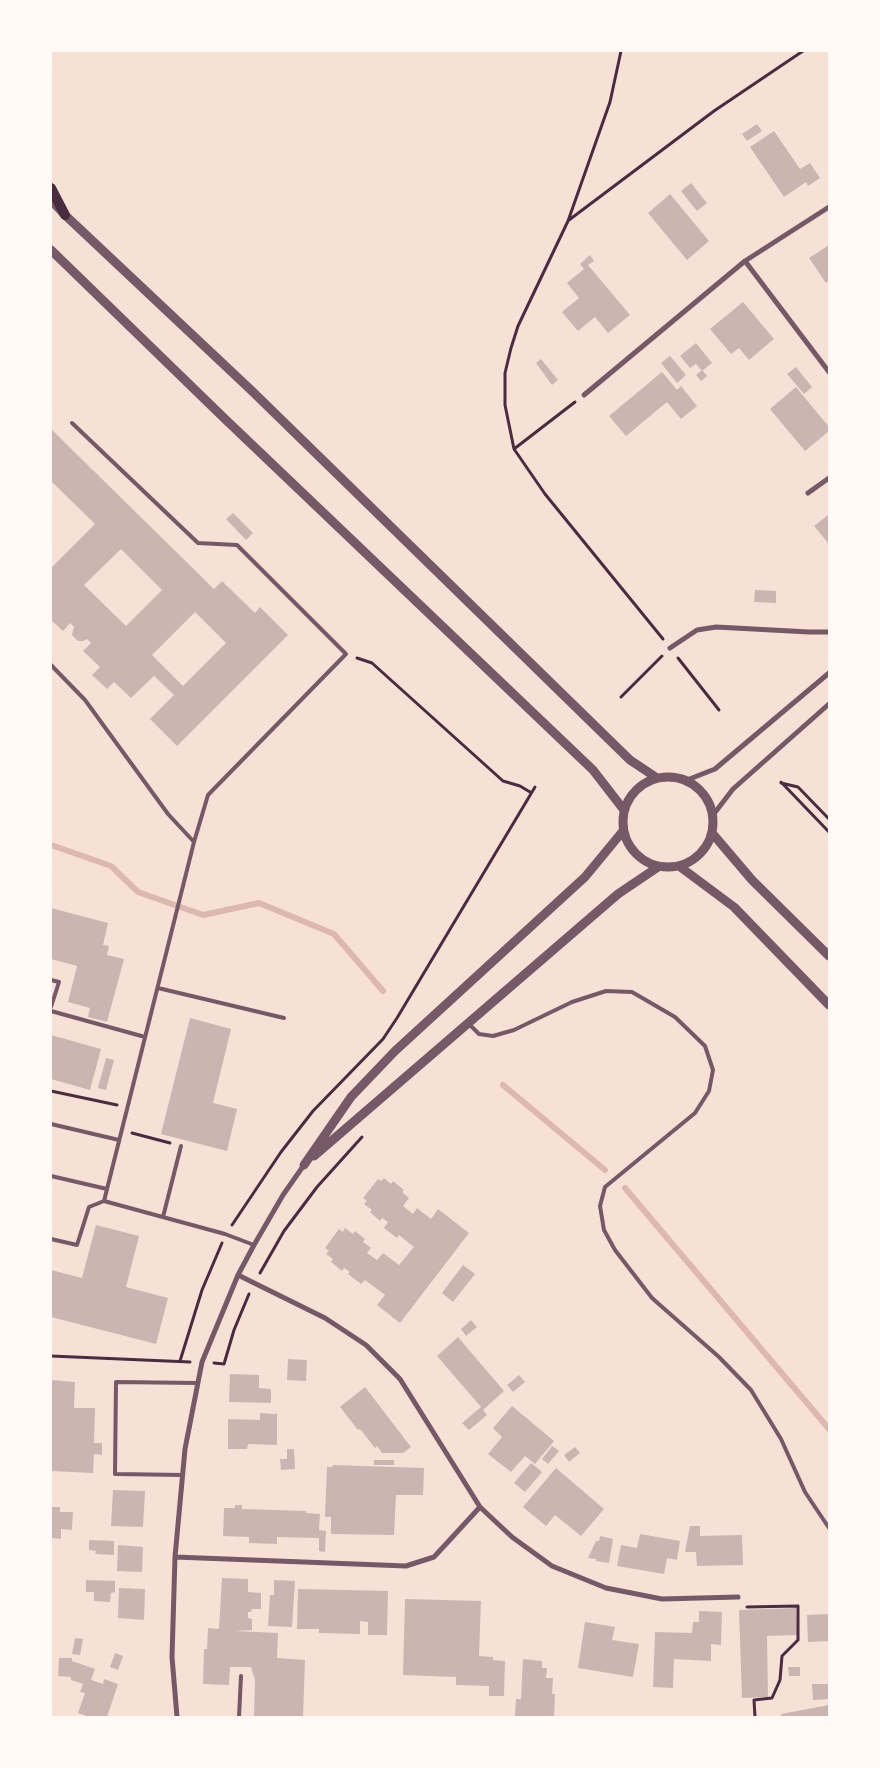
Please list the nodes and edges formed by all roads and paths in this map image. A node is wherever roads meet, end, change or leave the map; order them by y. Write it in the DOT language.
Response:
graph roads {
  1 [pos="621,51"];
  2 [pos="804,51"];
  3 [pos="51,188"];
  4 [pos="51,200"];
  5 [pos="829,207"];
  6 [pos="65,215"];
  7 [pos="568,221"];
  8 [pos="51,250"];
  9 [pos="745,261"];
  10 [pos="829,372"];
  11 [pos="584,395"];
  12 [pos="72,423"];
  13 [pos="514,449"];
  14 [pos="829,478"];
  15 [pos="808,493"];
  16 [pos="829,632"];
  17 [pos="670,648"];
  18 [pos="346,654"];
  19 [pos="51,665"];
  20 [pos="829,673"];
  21 [pos="621,697"];
  22 [pos="829,704"];
  23 [pos="720,710"];
  24 [pos="657,778"];
  25 [pos="687,780"];
  26 [pos="534,787"];
  27 [pos="530,792"];
  28 [pos="624,810"];
  29 [pos="713,815"];
  30 [pos="829,819"];
  31 [pos="623,831"];
  32 [pos="829,832"];
  33 [pos="712,833"];
  34 [pos="194,842"];
  35 [pos="679,866"];
  36 [pos="658,867"];
  37 [pos="829,956"];
  38 [pos="51,980"];
  39 [pos="158,988"];
  40 [pos="829,1005"];
  41 [pos="51,1009"];
  42 [pos="284,1018"];
  43 [pos="468,1023"];
  44 [pos="145,1037"];
  45 [pos="51,1091"];
  46 [pos="128,1108"];
  47 [pos="51,1124"];
  48 [pos="122,1130"];
  49 [pos="365,1134"];
  50 [pos="120,1140"];
  51 [pos="181,1146"];
  52 [pos="304,1165"];
  53 [pos="51,1176"];
  54 [pos="107,1189"];
  55 [pos="104,1201"];
  56 [pos="163,1217"];
  57 [pos="226,1234"];
  58 [pos="51,1239"];
  59 [pos="254,1244"];
  60 [pos="238,1276"];
  61 [pos="254,1284"];
  62 [pos="51,1356"];
  63 [pos="202,1362"];
  64 [pos="198,1383"];
  65 [pos="183,1474"];
  66 [pos="480,1507"];
  67 [pos="829,1528"];
  68 [pos="175,1557"];
  69 [pos="738,1598"];
  70 [pos="241,1676"];
  71 [pos="177,1717"];
  72 [pos="239,1717"];
  73 [pos="755,1717"];
  1 -- 7 [label="path"];
  2 -- 7 [label="path"];
  3 -- 6 [label="main road"];
  4 -- 6 [label="street"];
  5 -- 9 [label="street"];
  6 -- 24 [label="street"];
  7 -- 13 [label="path"];
  8 -- 28 [label="street"];
  9 -- 10 [label="street"];
  9 -- 11 [label="street"];
  11 -- 13 [label="path"];
  12 -- 18 [label="lane"];
  13 -- 17 [label="path"];
  14 -- 15 [label="street"];
  16 -- 17 [label="street"];
  17 -- 21 [label="path"];
  17 -- 23 [label="path"];
  18 -- 27 [label="path"];
  18 -- 34 [label="lane"];
  19 -- 34 [label="lane"];
  20 -- 25 [label="street"];
  22 -- 29 [label="street"];
  24 -- 25 [label="street"];
  24 -- 28 [label="street"];
  25 -- 29 [label="street"];
  26 -- 27 [label="path"];
  27 -- 57 [label="path"];
  28 -- 31 [label="street"];
  29 -- 33 [label="street"];
  30 -- 32 [label="path"];
  31 -- 36 [label="street"];
  31 -- 52 [label="street"];
  33 -- 35 [label="street"];
  33 -- 37 [label="street"];
  34 -- 39 [label="lane"];
  35 -- 36 [label="street"];
  35 -- 40 [label="street"];
  36 -- 43 [label="street"];
  38 -- 41 [label="lane"];
  39 -- 42 [label="lane"];
  39 -- 44 [label="lane"];
  41 -- 44 [label="lane"];
  43 -- 52 [label="street"];
  43 -- 67 [label="lane"];
  44 -- 46 [label="lane"];
  45 -- 46 [label="path"];
  46 -- 48 [label="lane"];
  47 -- 50 [label="lane"];
  48 -- 50 [label="lane"];
  48 -- 51 [label="path"];
  49 -- 61 [label="path"];
  50 -- 54 [label="lane"];
  51 -- 56 [label="lane"];
  52 -- 59 [label="street"];
  53 -- 54 [label="lane"];
  54 -- 55 [label="lane"];
  55 -- 56 [label="lane"];
  55 -- 58 [label="lane"];
  56 -- 57 [label="lane"];
  57 -- 59 [label="lane"];
  57 -- 62 [label="path"];
  59 -- 60 [label="street"];
  60 -- 61 [label="street"];
  60 -- 63 [label="street"];
  61 -- 63 [label="path"];
  61 -- 66 [label="street"];
  63 -- 64 [label="street"];
  64 -- 65 [label="street"];
  64 -- 65 [label="lane"];
  65 -- 68 [label="street"];
  66 -- 68 [label="street"];
  66 -- 69 [label="street"];
  68 -- 71 [label="street"];
  69 -- 73 [label="path"];
  70 -- 72 [label="lane"];
}
